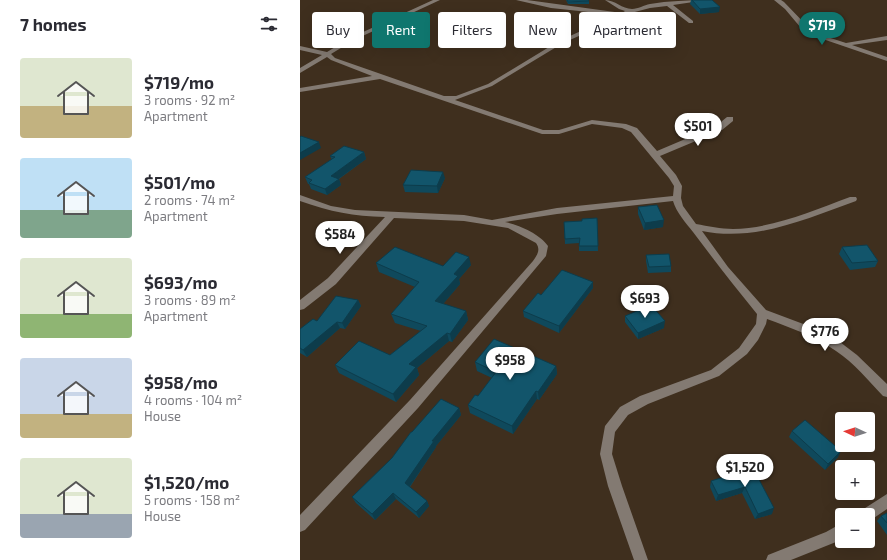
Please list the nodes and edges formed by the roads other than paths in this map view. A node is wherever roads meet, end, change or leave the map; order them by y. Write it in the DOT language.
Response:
graph roads {
  1 [pos="437,0"];
  2 [pos="519,0"];
  3 [pos="608,0"];
  4 [pos="704,0"];
  5 [pos="777,0"];
  6 [pos="668,4"];
  7 [pos="631,11"];
  8 [pos="598,12"];
  9 [pos="691,22"];
  10 [pos="579,34"];
  11 [pos="887,38"];
  12 [pos="846,44"];
  13 [pos="300,48"];
  14 [pos="326,54"];
  15 [pos="887,59"];
  16 [pos="300,71"];
  17 [pos="380,77"];
  18 [pos="300,90"];
  19 [pos="444,98"];
  20 [pos="730,119"];
  21 [pos="655,155"];
  22 [pos="300,198"];
  23 [pos="677,198"];
  24 [pos="853,199"];
  25 [pos="391,216"];
  26 [pos="490,222"];
  27 [pos="693,226"];
  28 [pos="300,306"];
  29 [pos="762,313"];
  30 [pos="887,392"];
  31 [pos="887,501"];
  32 [pos="875,509"];
  33 [pos="300,525"];
  34 [pos="835,534"];
  35 [pos="642,560"];
  36 [pos="773,560"];
  1 -- 14 [label="street"];
  2 -- 8 [label="street"];
  3 -- 7 [label="street"];
  4 -- 6 [label="street"];
  5 -- 12 [label="street"];
  6 -- 7 [label="street"];
  6 -- 9 [label="street"];
  10 -- 19 [label="street"];
  11 -- 12 [label="street"];
  12 -- 15 [label="street"];
  13 -- 14 [label="street"];
  14 -- 16 [label="street"];
  14 -- 17 [label="street"];
  17 -- 18 [label="street"];
  17 -- 19 [label="street"];
  19 -- 21 [label="street"];
  20 -- 21 [label="street"];
  21 -- 23 [label="street"];
  22 -- 25 [label="street"];
  23 -- 26 [label="street"];
  23 -- 27 [label="street"];
  24 -- 27 [label="street"];
  25 -- 26 [label="street"];
  25 -- 28 [label="street"];
  26 -- 33 [label="street"];
  27 -- 29 [label="street"];
  29 -- 30 [label="street"];
  29 -- 35 [label="street"];
  31 -- 32 [label="street"];
  34 -- 36 [label="street"];
}
